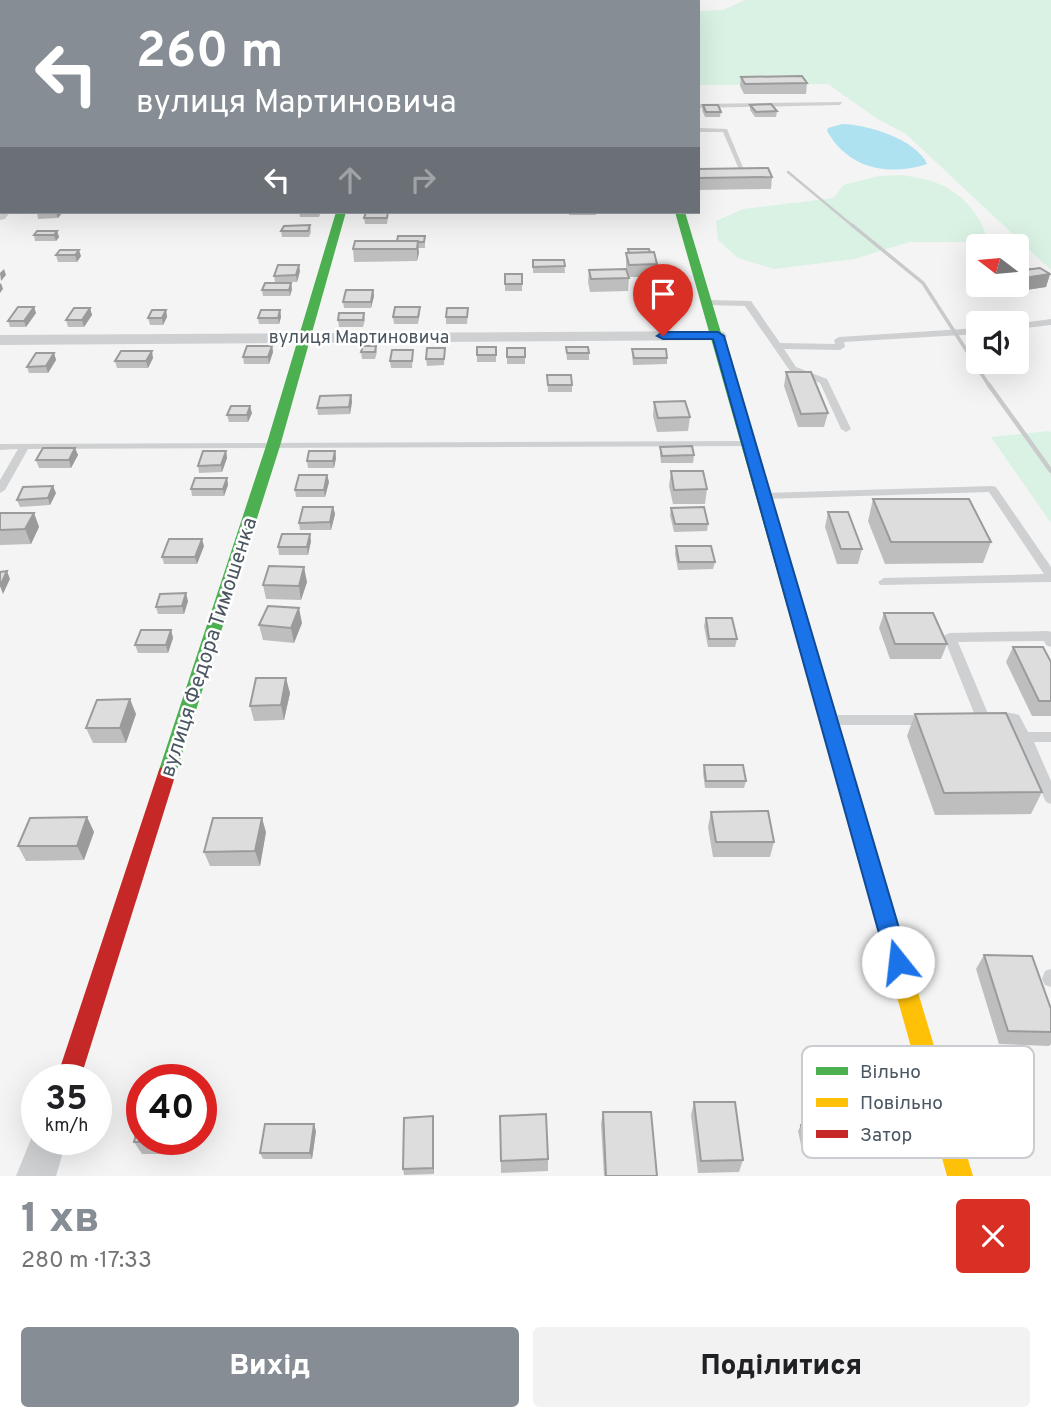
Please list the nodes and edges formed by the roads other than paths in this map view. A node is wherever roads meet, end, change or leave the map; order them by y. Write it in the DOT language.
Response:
graph roads {
  1 [pos="840,103"];
  2 [pos="700,106"];
  3 [pos="700,130"];
  4 [pos="733,177"];
  5 [pos="340,214"];
  6 [pos="681,214"];
  7 [pos="708,303"];
  8 [pos="1051,322"];
  9 [pos="1035,324"];
  10 [pos="1029,325"];
  11 [pos="966,332"];
  12 [pos="1051,333"];
  13 [pos="718,336"];
  14 [pos="307,337"];
  15 [pos="0,340"];
  16 [pos="778,346"];
  17 [pos="846,429"];
  18 [pos="750,444"];
  19 [pos="25,446"];
  20 [pos="274,446"];
  21 [pos="0,447"];
  22 [pos="0,490"];
  23 [pos="765,496"];
  24 [pos="1051,577"];
  25 [pos="884,582"];
  26 [pos="1051,642"];
  27 [pos="944,719"];
  28 [pos="829,720"];
  29 [pos="1024,737"];
  30 [pos="1051,737"];
  31 [pos="1051,798"];
  32 [pos="923,1046"];
  33 [pos="73,1064"];
  34 [pos="43,1155"];
  35 [pos="955,1158"];
  36 [pos="36,1176"];
  37 [pos="960,1176"];
  1 -- 2 [label="lane"];
  3 -- 4 [label="lane"];
  5 -- 14 [label="street, вулиця Федора Тимошенка"];
  6 -- 7 [label="street"];
  7 -- 13 [label="street"];
  7 -- 16 [label="lane"];
  8 -- 9 [label="lane"];
  9 -- 10 [label="lane"];
  9 -- 12 [label="lane"];
  11 -- 16 [label="lane"];
  13 -- 14 [label="street, вулиця Мартиновича"];
  13 -- 18 [label="street"];
  14 -- 15 [label="street, вулиця Мартиновича"];
  14 -- 20 [label="street, вулиця Федора Тимошенка"];
  16 -- 17 [label="lane"];
  18 -- 20 [label="lane"];
  18 -- 23 [label="street"];
  19 -- 20 [label="lane"];
  19 -- 21 [label="lane"];
  19 -- 22 [label="lane"];
  20 -- 33 [label="street, вулиця Федора Тимошенка"];
  23 -- 24 [label="lane"];
  23 -- 28 [label="street"];
  24 -- 25 [label="lane"];
  26 -- 29 [label="lane"];
  27 -- 28 [label="lane"];
  28 -- 32 [label="street"];
  29 -- 30 [label="lane"];
  29 -- 31 [label="lane"];
  34 -- 36 [label="street"];
  35 -- 37 [label="street"];
}
